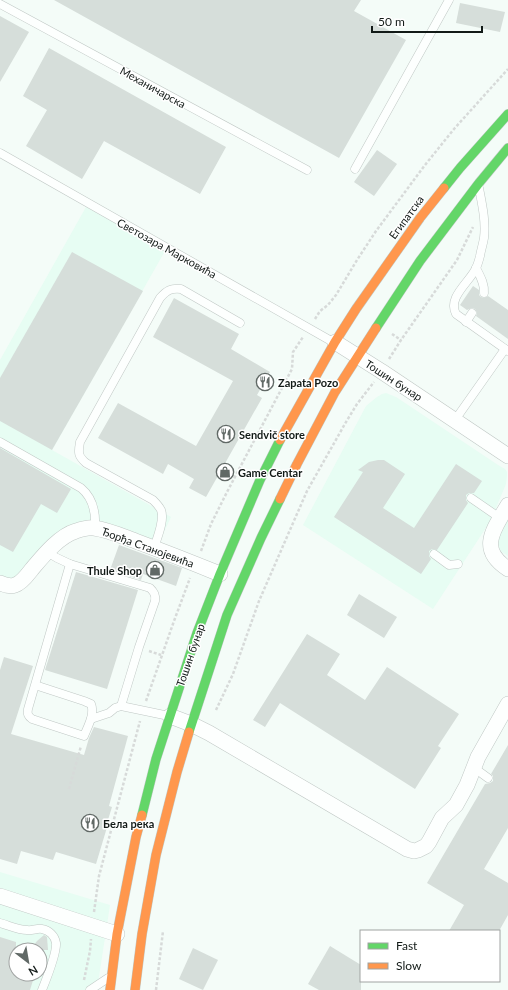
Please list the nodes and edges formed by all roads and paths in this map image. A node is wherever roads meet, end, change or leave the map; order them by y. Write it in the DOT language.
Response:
graph roads {
  1 [pos="449,0"];
  2 [pos="0,4"];
  3 [pos="508,69"];
  4 [pos="508,114"];
  5 [pos="508,148"];
  6 [pos="0,153"];
  7 [pos="355,169"];
  8 [pos="307,170"];
  9 [pos="479,183"];
  10 [pos="482,209"];
  11 [pos="476,268"];
  12 [pos="484,294"];
  13 [pos="336,295"];
  14 [pos="472,313"];
  15 [pos="240,322"];
  16 [pos="466,322"];
  17 [pos="400,340"];
  18 [pos="335,342"];
  19 [pos="506,350"];
  20 [pos="357,356"];
  21 [pos="358,404"];
  22 [pos="455,420"];
  23 [pos="0,442"];
  24 [pos="508,456"];
  25 [pos="471,498"];
  26 [pos="508,505"];
  27 [pos="500,518"];
  28 [pos="95,528"];
  29 [pos="154,548"];
  30 [pos="47,552"];
  31 [pos="434,554"];
  32 [pos="70,564"];
  33 [pos="458,564"];
  34 [pos="508,568"];
  35 [pos="220,574"];
  36 [pos="0,583"];
  37 [pos="35,685"];
  38 [pos="508,704"];
  39 [pos="121,706"];
  40 [pos="170,716"];
  41 [pos="90,719"];
  42 [pos="191,724"];
  43 [pos="209,733"];
  44 [pos="84,736"];
  45 [pos="473,767"];
  46 [pos="488,778"];
  47 [pos="69,789"];
  48 [pos="0,896"];
  49 [pos="0,923"];
  50 [pos="92,925"];
  51 [pos="163,930"];
  52 [pos="117,934"];
  53 [pos="112,975"];
  54 [pos="84,983"];
  55 [pos="42,990"];
  56 [pos="90,990"];
  57 [pos="110,990"];
  58 [pos="135,990"];
  59 [pos="156,990"];
  1 -- 7 [label="lane"];
  2 -- 8 [label="lane, Механичарска"];
  3 -- 13 [label="path"];
  4 -- 18 [label="main road, Египатска"];
  5 -- 9 [label="main road"];
  6 -- 18 [label="lane, Светозара Марковића"];
  9 -- 10 [label="lane"];
  9 -- 20 [label="main road"];
  10 -- 11 [label="lane"];
  10 -- 17 [label="path"];
  11 -- 12 [label="lane"];
  11 -- 16 [label="lane"];
  14 -- 16 [label="lane"];
  15 -- 29 [label="lane"];
  16 -- 19 [label="lane"];
  18 -- 20 [label="street"];
  18 -- 35 [label="main road, Тошин бунар"];
  19 -- 22 [label="lane"];
  20 -- 22 [label="street, Тошин бунар"];
  20 -- 42 [label="main road, Тошин бунар"];
  21 -- 43 [label="path"];
  22 -- 24 [label="street, Тошин бунар"];
  23 -- 28 [label="lane"];
  25 -- 27 [label="lane"];
  26 -- 27 [label="street"];
  27 -- 34 [label="street"];
  28 -- 29 [label="street, Ђорђа Станојевића"];
  28 -- 30 [label="street, Ђорђа Станојевића"];
  29 -- 35 [label="street, Ђорђа Станојевића"];
  30 -- 32 [label="lane"];
  30 -- 36 [label="street, Ђорђа Станојевића"];
  31 -- 33 [label="lane"];
  32 -- 37 [label="lane"];
  32 -- 39 [label="lane"];
  35 -- 40 [label="main road, Тошин бунар"];
  37 -- 41 [label="lane"];
  37 -- 44 [label="lane"];
  38 -- 45 [label="street"];
  39 -- 40 [label="lane"];
  39 -- 41 [label="lane"];
  40 -- 42 [label="street"];
  40 -- 52 [label="main road, Тошин бунар"];
  41 -- 44 [label="lane"];
  42 -- 43 [label="street"];
  42 -- 58 [label="main road, Тошин бунар"];
  43 -- 45 [label="street"];
  44 -- 47 [label="path"];
  45 -- 46 [label="lane"];
  48 -- 50 [label="street"];
  49 -- 55 [label="lane"];
  50 -- 52 [label="street"];
  50 -- 54 [label="path"];
  51 -- 59 [label="path"];
  52 -- 53 [label="main road, Тошин бунар"];
  53 -- 56 [label="lane"];
  53 -- 57 [label="main road, Тошин бунар"];
}
